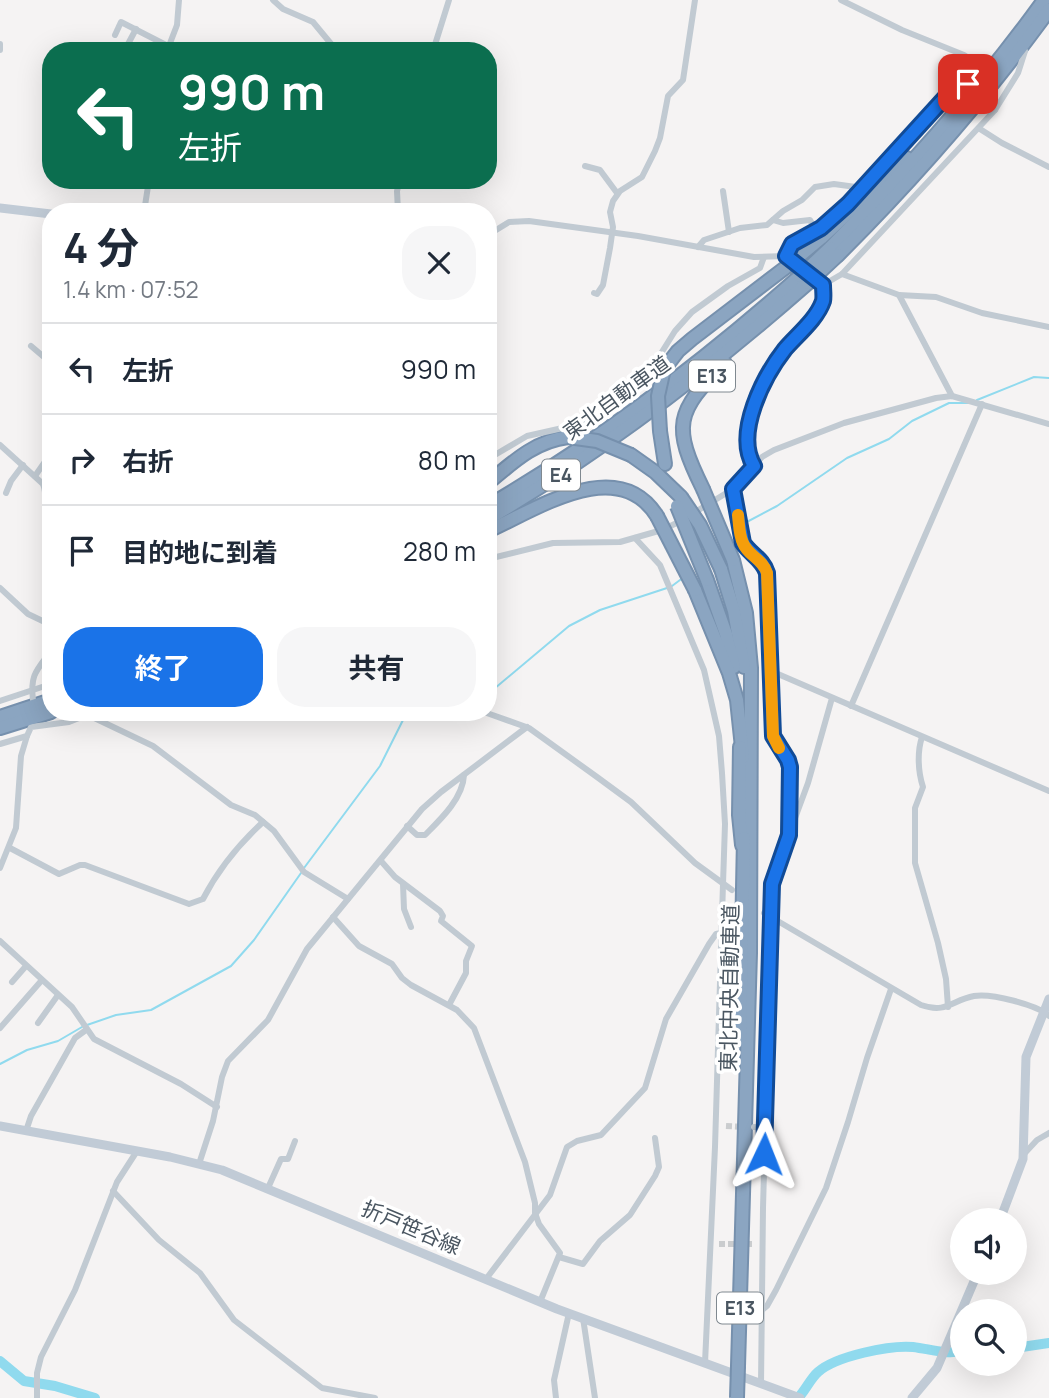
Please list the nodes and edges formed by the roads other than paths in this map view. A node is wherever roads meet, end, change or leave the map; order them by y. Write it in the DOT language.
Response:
graph roads {
  1 [pos="179,0"];
  2 [pos="273,0"];
  3 [pos="449,0"];
  4 [pos="695,0"];
  5 [pos="841,0"];
  6 [pos="1044,0"];
  7 [pos="1049,10"];
  8 [pos="136,29"];
  9 [pos="115,35"];
  10 [pos="129,42"];
  11 [pos="158,42"];
  12 [pos="170,42"];
  13 [pos="330,42"];
  14 [pos="436,42"];
  15 [pos="0,44"];
  16 [pos="0,50"];
  17 [pos="1025,51"];
  18 [pos="999,68"];
  19 [pos="965,102"];
  20 [pos="988,103"];
  21 [pos="995,110"];
  22 [pos="980,128"];
  23 [pos="585,166"];
  24 [pos="1049,167"];
  25 [pos="863,188"];
  26 [pos="723,191"];
  27 [pos="617,193"];
  28 [pos="0,208"];
  29 [pos="42,213"];
  30 [pos="773,220"];
  31 [pos="497,230"];
  32 [pos="729,232"];
  33 [pos="612,233"];
  34 [pos="826,243"];
  35 [pos="698,247"];
  36 [pos="764,257"];
  37 [pos="785,262"];
  38 [pos="842,274"];
  39 [pos="804,282"];
  40 [pos="823,285"];
  41 [pos="594,293"];
  42 [pos="899,295"];
  43 [pos="1049,327"];
  44 [pos="31,346"];
  45 [pos="42,355"];
  46 [pos="952,396"];
  47 [pos="977,402"];
  48 [pos="1049,424"];
  49 [pos="0,445"];
  50 [pos="497,454"];
  51 [pos="665,464"];
  52 [pos="23,465"];
  53 [pos="42,466"];
  54 [pos="754,466"];
  55 [pos="35,476"];
  56 [pos="497,476"];
  57 [pos="42,486"];
  58 [pos="733,489"];
  59 [pos="6,493"];
  60 [pos="497,501"];
  61 [pos="678,501"];
  62 [pos="497,514"];
  63 [pos="497,527"];
  64 [pos="635,538"];
  65 [pos="497,557"];
  66 [pos="0,588"];
  67 [pos="42,621"];
  68 [pos="42,663"];
  69 [pos="771,671"];
  70 [pos="42,687"];
  71 [pos="32,690"];
  72 [pos="832,698"];
  73 [pos="33,700"];
  74 [pos="0,701"];
  75 [pos="42,703"];
  76 [pos="851,706"];
  77 [pos="42,715"];
  78 [pos="0,717"];
  79 [pos="497,717"];
  80 [pos="71,721"];
  81 [pos="106,721"];
  82 [pos="527,727"];
  83 [pos="0,728"];
  84 [pos="746,728"];
  85 [pos="26,736"];
  86 [pos="922,737"];
  87 [pos="0,744"];
  88 [pos="464,775"];
  89 [pos="1049,791"];
  90 [pos="263,822"];
  91 [pos="407,827"];
  92 [pos="789,835"];
  93 [pos="10,848"];
  94 [pos="2,858"];
  95 [pos="381,860"];
  96 [pos="0,868"];
  97 [pos="403,884"];
  98 [pos="723,884"];
  99 [pos="732,890"];
  100 [pos="348,899"];
  101 [pos="764,913"];
  102 [pos="333,917"];
  103 [pos="771,917"];
  104 [pos="411,926"];
  105 [pos="721,933"];
  106 [pos="0,941"];
  107 [pos="26,966"];
  108 [pos="42,980"];
  109 [pos="12,982"];
  110 [pos="891,989"];
  111 [pos="58,995"];
  112 [pos="1049,999"];
  113 [pos="449,1005"];
  114 [pos="948,1007"];
  115 [pos="1046,1014"];
  116 [pos="38,1023"];
  117 [pos="0,1028"];
  118 [pos="86,1030"];
  119 [pos="217,1107"];
  120 [pos="716,1125"];
  121 [pos="0,1126"];
  122 [pos="726,1126"];
  123 [pos="754,1127"];
  124 [pos="765,1128"];
  125 [pos="26,1131"];
  126 [pos="1049,1133"];
  127 [pos="655,1138"];
  128 [pos="295,1141"];
  129 [pos="137,1150"];
  130 [pos="1024,1154"];
  131 [pos="199,1164"];
  132 [pos="268,1188"];
  133 [pos="113,1191"];
  134 [pos="1005,1208"];
  135 [pos="535,1213"];
  136 [pos="711,1243"];
  137 [pos="719,1244"];
  138 [pos="762,1244"];
  139 [pos="747,1247"];
  140 [pos="559,1257"];
  141 [pos="486,1279"];
  142 [pos="973,1285"];
  143 [pos="540,1302"];
  144 [pos="761,1311"];
  145 [pos="569,1313"];
  146 [pos="583,1318"];
  147 [pos="705,1363"];
  148 [pos="761,1384"];
  149 [pos="37,1395"];
  150 [pos="796,1397"];
  151 [pos="374,1398"];
  152 [pos="556,1398"];
  153 [pos="595,1398"];
  154 [pos="737,1398"];
  155 [pos="912,1398"];
  1 -- 12 [label="street"];
  2 -- 13 [label="street"];
  3 -- 14 [label="street"];
  4 -- 27 [label="street"];
  5 -- 25 [label="street"];
  6 -- 18 [label="highway, 東北自動車道 / E4"];
  7 -- 18 [label="highway, 東北自動車道 / E4"];
  8 -- 9 [label="street"];
  8 -- 10 [label="street"];
  8 -- 11 [label="street"];
  15 -- 16 [label="street"];
  17 -- 21 [label="street"];
  18 -- 19 [label="highway, 東北自動車道 / E4"];
  18 -- 34 [label="highway, 東北自動車道 / E4"];
  19 -- 34 [label="highway, E13"];
  20 -- 21 [label="street"];
  21 -- 22 [label="street"];
  22 -- 24 [label="street"];
  22 -- 38 [label="street"];
  23 -- 27 [label="street"];
  25 -- 30 [label="street"];
  25 -- 34 [label="street"];
  26 -- 32 [label="street"];
  27 -- 33 [label="street"];
  28 -- 29 [label="main road"];
  30 -- 32 [label="street"];
  30 -- 34 [label="street"];
  31 -- 33 [label="street"];
  32 -- 35 [label="street"];
  33 -- 35 [label="street"];
  33 -- 41 [label="street"];
  34 -- 37 [label="highway, E13, bridge"];
  34 -- 39 [label="highway, 東北自動車道 / E4, bridge"];
  35 -- 36 [label="street"];
  36 -- 37 [label="street"];
  36 -- 50 [label="street"];
  37 -- 40 [label="street"];
  37 -- 51 [label="highway, E13, bridge"];
  38 -- 40 [label="street"];
  38 -- 42 [label="street"];
  39 -- 60 [label="highway, 東北自動車道 / E4"];
  39 -- 62 [label="highway, 東北自動車道 / E4"];
  39 -- 84 [label="highway, E13, bridge"];
  40 -- 54 [label="street"];
  42 -- 43 [label="street"];
  42 -- 46 [label="street"];
  44 -- 45 [label="street"];
  46 -- 47 [label="street"];
  46 -- 54 [label="street"];
  47 -- 48 [label="street"];
  47 -- 76 [label="street"];
  49 -- 52 [label="street"];
  52 -- 55 [label="street"];
  52 -- 59 [label="street"];
  53 -- 55 [label="street"];
  54 -- 58 [label="street"];
  55 -- 57 [label="street"];
  56 -- 61 [label="highway, E13, bridge"];
  58 -- 64 [label="street"];
  58 -- 69 [label="street"];
  61 -- 84 [label="highway, E13, bridge"];
  61 -- 84 [label="highway, E13, bridge"];
  63 -- 84 [label="highway, E13, bridge"];
  64 -- 65 [label="street"];
  64 -- 98 [label="street"];
  66 -- 67 [label="street"];
  68 -- 71 [label="street"];
  69 -- 72 [label="street"];
  69 -- 92 [label="street"];
  70 -- 71 [label="street"];
  71 -- 73 [label="street"];
  71 -- 74 [label="street"];
  72 -- 76 [label="street"];
  72 -- 92 [label="street"];
  75 -- 78 [label="highway"];
  76 -- 86 [label="street"];
  77 -- 83 [label="highway"];
  79 -- 82 [label="street"];
  80 -- 85 [label="street"];
  81 -- 90 [label="street"];
  82 -- 88 [label="street"];
  82 -- 98 [label="street"];
  84 -- 139 [label="highway, 東北中央自動車道 / E13"];
  85 -- 87 [label="street"];
  85 -- 93 [label="street"];
  86 -- 89 [label="street"];
  86 -- 114 [label="street"];
  88 -- 91 [label="street"];
  88 -- 91 [label="street"];
  90 -- 93 [label="street"];
  90 -- 100 [label="street"];
  91 -- 95 [label="street"];
  92 -- 103 [label="street"];
  93 -- 94 [label="street"];
  94 -- 96 [label="street"];
  95 -- 97 [label="street"];
  95 -- 100 [label="street"];
  97 -- 104 [label="street"];
  97 -- 113 [label="street"];
  98 -- 99 [label="street"];
  98 -- 105 [label="street"];
  100 -- 102 [label="street"];
  101 -- 103 [label="street"];
  102 -- 113 [label="street"];
  102 -- 119 [label="street"];
  103 -- 110 [label="street"];
  103 -- 124 [label="street"];
  105 -- 120 [label="street"];
  105 -- 135 [label="street"];
  106 -- 107 [label="street"];
  107 -- 108 [label="street"];
  107 -- 109 [label="street"];
  108 -- 111 [label="street"];
  108 -- 117 [label="street"];
  110 -- 114 [label="street"];
  110 -- 144 [label="street"];
  111 -- 116 [label="street"];
  111 -- 118 [label="street"];
  112 -- 115 [label="main road"];
  113 -- 135 [label="street"];
  114 -- 115 [label="street"];
  115 -- 130 [label="main road"];
  118 -- 119 [label="street"];
  118 -- 125 [label="street"];
  119 -- 131 [label="street"];
  120 -- 122 [label="street"];
  120 -- 136 [label="street"];
  121 -- 125 [label="main road, 折戸笹谷線"];
  123 -- 124 [label="street"];
  124 -- 138 [label="street"];
  125 -- 129 [label="main road, 折戸笹谷線"];
  126 -- 130 [label="street"];
  127 -- 140 [label="street"];
  128 -- 132 [label="street"];
  129 -- 131 [label="main road, 折戸笹谷線"];
  129 -- 133 [label="street"];
  130 -- 134 [label="main road"];
  131 -- 132 [label="main road, 折戸笹谷線"];
  132 -- 141 [label="main road, 折戸笹谷線"];
  133 -- 149 [label="street"];
  133 -- 151 [label="street"];
  135 -- 140 [label="street"];
  135 -- 141 [label="street"];
  136 -- 137 [label="street"];
  136 -- 147 [label="street"];
  138 -- 139 [label="street"];
  138 -- 144 [label="street"];
  139 -- 154 [label="highway, 東北中央自動車道 / E13, bridge"];
  140 -- 143 [label="street"];
  141 -- 143 [label="main road, 折戸笹谷線"];
  142 -- 155 [label="main road"];
  143 -- 145 [label="main road, 折戸笹谷線"];
  144 -- 148 [label="street"];
  145 -- 146 [label="main road, 折戸笹谷線"];
  145 -- 152 [label="street"];
  146 -- 147 [label="main road, 折戸笹谷線"];
  146 -- 153 [label="street"];
  147 -- 148 [label="main road, 折戸笹谷線"];
  148 -- 150 [label="main road, 折戸笹谷線"];
}
